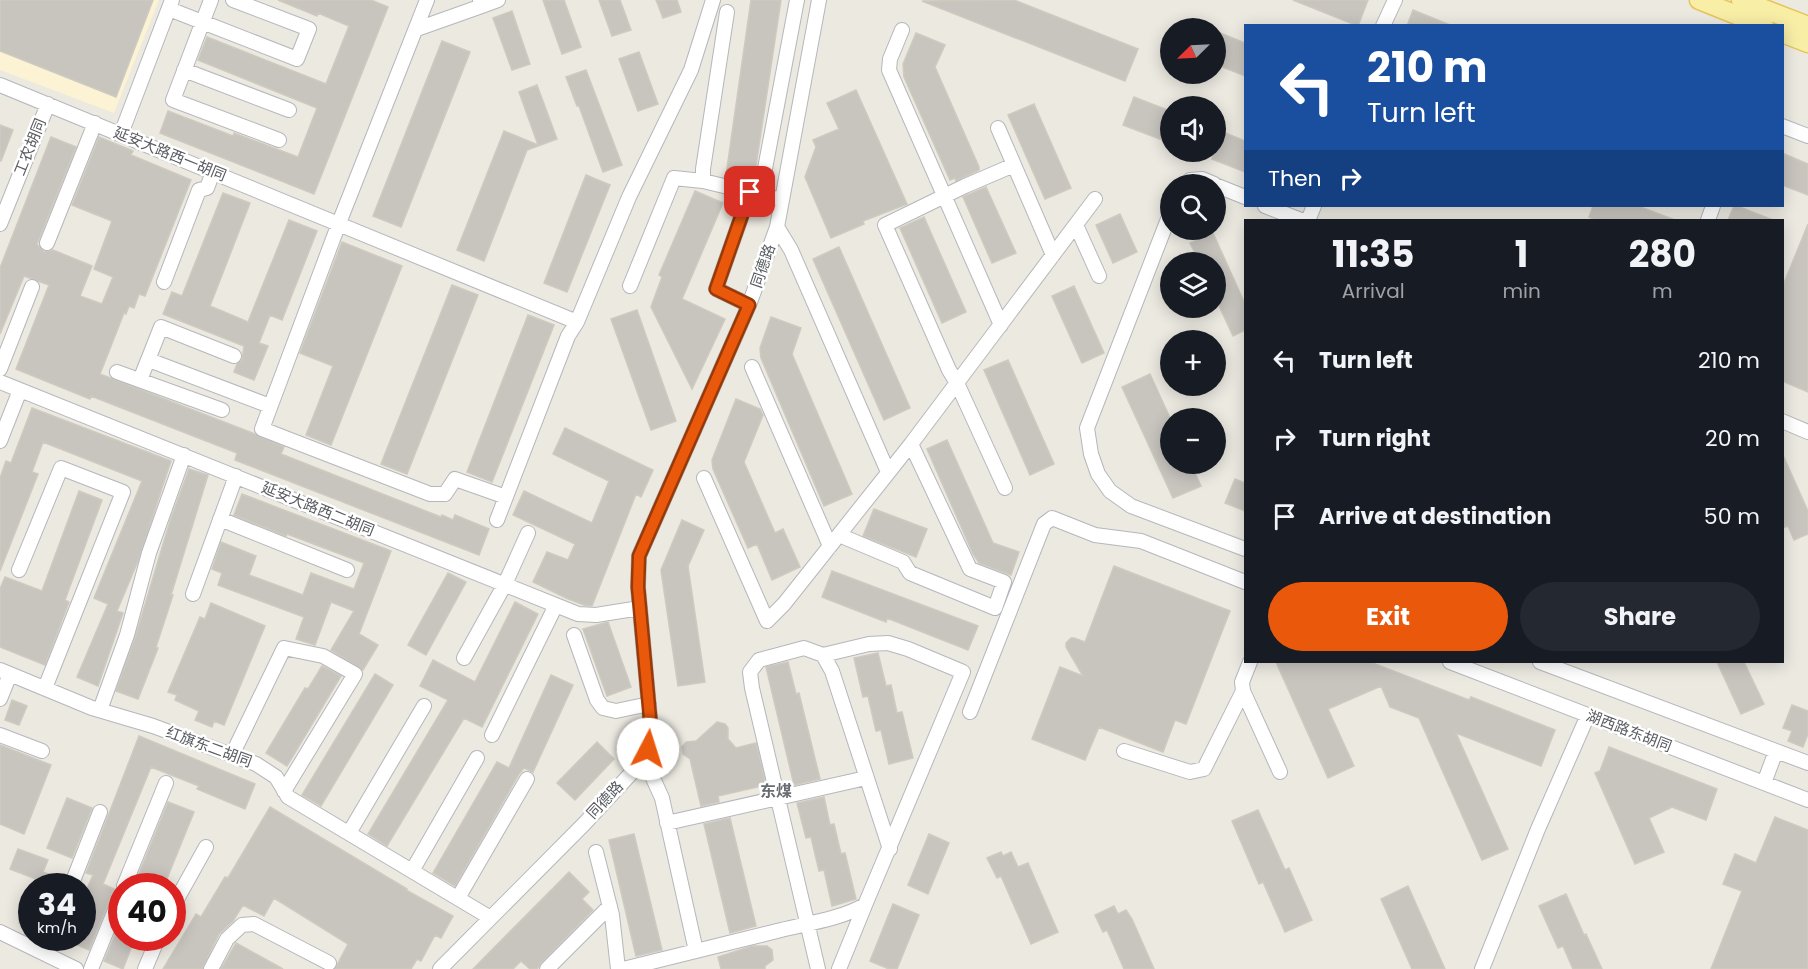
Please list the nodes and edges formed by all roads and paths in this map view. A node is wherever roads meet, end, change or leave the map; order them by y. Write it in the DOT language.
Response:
graph roads {
  1 [pos="233,0"];
  2 [pos="427,0"];
  3 [pos="498,0"];
  4 [pos="712,0"];
  5 [pos="797,0"];
  6 [pos="819,0"];
  7 [pos="1395,0"];
  8 [pos="1699,0"];
  9 [pos="1741,0"];
  10 [pos="206,2"];
  11 [pos="481,3"];
  12 [pos="170,4"];
  13 [pos="727,12"];
  14 [pos="202,22"];
  15 [pos="1384,24"];
  16 [pos="1759,24"];
  17 [pos="1808,26"];
  18 [pos="417,29"];
  19 [pos="902,30"];
  20 [pos="1784,34"];
  21 [pos="1808,43"];
  22 [pos="184,70"];
  23 [pos="0,85"];
  24 [pos="48,104"];
  25 [pos="288,110"];
  26 [pos="95,123"];
  27 [pos="1784,127"];
  28 [pos="998,128"];
  29 [pos="121,134"];
  30 [pos="1808,136"];
  31 [pos="279,140"];
  32 [pos="1014,165"];
  33 [pos="213,172"];
  34 [pos="703,181"];
  35 [pos="1226,190"];
  36 [pos="755,194"];
  37 [pos="944,197"];
  38 [pos="1244,197"];
  39 [pos="1095,199"];
  40 [pos="782,200"];
  41 [pos="1268,207"];
  42 [pos="1314,207"];
  43 [pos="1299,219"];
  44 [pos="1306,219"];
  45 [pos="339,223"];
  46 [pos="0,224"];
  47 [pos="1076,225"];
  48 [pos="777,227"];
  49 [pos="1160,240"];
  50 [pos="46,243"];
  51 [pos="1053,255"];
  52 [pos="1100,276"];
  53 [pos="164,282"];
  54 [pos="630,286"];
  55 [pos="32,287"];
  56 [pos="749,305"];
  57 [pos="577,322"];
  58 [pos="1001,325"];
  59 [pos="234,356"];
  60 [pos="149,360"];
  61 [pos="752,367"];
  62 [pos="0,369"];
  63 [pos="117,372"];
  64 [pos="140,380"];
  65 [pos="0,382"];
  66 [pos="957,382"];
  67 [pos="20,390"];
  68 [pos="270,406"];
  69 [pos="222,410"];
  70 [pos="1784,422"];
  71 [pos="1808,432"];
  72 [pos="0,441"];
  73 [pos="911,444"];
  74 [pos="184,455"];
  75 [pos="888,472"];
  76 [pos="236,476"];
  77 [pos="704,478"];
  78 [pos="1005,488"];
  79 [pos="506,496"];
  80 [pos="220,519"];
  81 [pos="497,520"];
  82 [pos="528,533"];
  83 [pos="835,540"];
  84 [pos="1244,549"];
  85 [pos="20,570"];
  86 [pos="347,570"];
  87 [pos="1244,582"];
  88 [pos="505,584"];
  89 [pos="194,594"];
  90 [pos="556,605"];
  91 [pos="640,608"];
  92 [pos="574,635"];
  93 [pos="823,655"];
  94 [pos="464,658"];
  95 [pos="1250,663"];
  96 [pos="1453,663"];
  97 [pos="1543,663"];
  98 [pos="5,672"];
  99 [pos="45,688"];
  100 [pos="1243,691"];
  101 [pos="0,699"];
  102 [pos="649,704"];
  103 [pos="424,706"];
  104 [pos="100,710"];
  105 [pos="970,712"];
  106 [pos="1588,715"];
  107 [pos="0,735"];
  108 [pos="492,735"];
  109 [pos="42,751"];
  110 [pos="1124,751"];
  111 [pos="1776,751"];
  112 [pos="232,755"];
  113 [pos="643,756"];
  114 [pos="477,758"];
  115 [pos="1808,764"];
  116 [pos="1280,772"];
  117 [pos="866,778"];
  118 [pos="527,779"];
  119 [pos="166,783"];
  120 [pos="1764,783"];
  121 [pos="284,791"];
  122 [pos="778,797"];
  123 [pos="1808,800"];
  124 [pos="100,812"];
  125 [pos="667,823"];
  126 [pos="349,833"];
  127 [pos="206,847"];
  128 [pos="890,849"];
  129 [pos="596,852"];
  130 [pos="412,871"];
  131 [pos="77,873"];
  132 [pos="129,873"];
  133 [pos="186,883"];
  134 [pos="458,898"];
  135 [pos="865,905"];
  136 [pos="610,906"];
  137 [pos="489,917"];
  138 [pos="807,923"];
  139 [pos="108,927"];
  140 [pos="0,932"];
  141 [pos="153,951"];
  142 [pos="696,951"];
  143 [pos="46,953"];
  144 [pos="329,963"];
  145 [pos="76,969"];
  146 [pos="91,969"];
  147 [pos="145,969"];
  148 [pos="211,969"];
  149 [pos="440,969"];
  150 [pos="547,969"];
  151 [pos="618,969"];
  152 [pos="623,969"];
  153 [pos="818,969"];
  154 [pos="839,969"];
  155 [pos="1482,969"];
  1 -- 14 [label="street"];
  2 -- 18 [label="street"];
  3 -- 11 [label="street"];
  4 -- 57 [label="street"];
  5 -- 36 [label="street"];
  6 -- 40 [label="street, 同德路"];
  7 -- 15 [label="street"];
  8 -- 16 [label="main road"];
  9 -- 17 [label="main road"];
  10 -- 14 [label="street"];
  11 -- 18 [label="street"];
  12 -- 14 [label="street"];
  12 -- 29 [label="street"];
  13 -- 34 [label="street"];
  14 -- 22 [label="street"];
  18 -- 45 [label="street"];
  19 -- 37 [label="street"];
  20 -- 21 [label="main road"];
  22 -- 25 [label="street"];
  22 -- 31 [label="street"];
  23 -- 24 [label="street, 延安大路西一胡同"];
  24 -- 26 [label="street, 延安大路西一胡同"];
  24 -- 46 [label="street, 工农胡同"];
  26 -- 29 [label="street, 延安大路西一胡同"];
  26 -- 50 [label="street"];
  27 -- 30 [label="street"];
  28 -- 32 [label="street"];
  29 -- 33 [label="street, 延安大路西一胡同"];
  32 -- 37 [label="street"];
  32 -- 51 [label="street"];
  33 -- 45 [label="street, 延安大路西一胡同"];
  33 -- 53 [label="street"];
  34 -- 36 [label="street"];
  34 -- 54 [label="street"];
  35 -- 38 [label="street"];
  36 -- 40 [label="street"];
  36 -- 56 [label="street"];
  37 -- 58 [label="street"];
  37 -- 66 [label="street"];
  39 -- 47 [label="street"];
  40 -- 48 [label="street, 同德路"];
  41 -- 43 [label="street"];
  42 -- 44 [label="street"];
  45 -- 57 [label="street, 延安大路西一胡同"];
  45 -- 68 [label="street"];
  47 -- 51 [label="street"];
  47 -- 52 [label="street"];
  48 -- 56 [label="street, 同德路"];
  48 -- 75 [label="street"];
  49 -- 84 [label="street"];
  51 -- 58 [label="street"];
  55 -- 62 [label="street"];
  56 -- 91 [label="street, 同德路"];
  57 -- 79 [label="street"];
  58 -- 66 [label="street"];
  59 -- 60 [label="street"];
  60 -- 64 [label="street"];
  60 -- 68 [label="street"];
  61 -- 83 [label="street"];
  63 -- 64 [label="street"];
  64 -- 69 [label="street"];
  65 -- 67 [label="street, 延安大路西二胡同"];
  66 -- 73 [label="street"];
  66 -- 78 [label="street"];
  67 -- 72 [label="street"];
  67 -- 74 [label="street, 延安大路西二胡同"];
  68 -- 79 [label="street"];
  70 -- 71 [label="street"];
  73 -- 75 [label="street"];
  73 -- 83 [label="street"];
  74 -- 76 [label="street, 延安大路西二胡同"];
  74 -- 104 [label="street"];
  75 -- 83 [label="street"];
  76 -- 80 [label="street"];
  76 -- 88 [label="street, 延安大路西二胡同"];
  77 -- 83 [label="street"];
  79 -- 81 [label="street"];
  80 -- 86 [label="street"];
  80 -- 89 [label="street"];
  82 -- 88 [label="street"];
  85 -- 99 [label="street"];
  87 -- 105 [label="street"];
  88 -- 90 [label="street, 延安大路西二胡同"];
  88 -- 94 [label="street"];
  90 -- 91 [label="street, 延安大路西二胡同"];
  90 -- 108 [label="street"];
  91 -- 102 [label="street, 同德路"];
  92 -- 102 [label="street"];
  93 -- 117 [label="street"];
  93 -- 122 [label="street"];
  93 -- 128 [label="street"];
  95 -- 100 [label="street"];
  96 -- 106 [label="street, 湖西路东胡同"];
  97 -- 111 [label="street"];
  98 -- 99 [label="street, 红旗东二胡同"];
  98 -- 101 [label="street"];
  99 -- 104 [label="street, 红旗东二胡同"];
  100 -- 110 [label="street"];
  100 -- 116 [label="street"];
  102 -- 113 [label="street, 同德路"];
  103 -- 126 [label="street"];
  104 -- 112 [label="street, 红旗东二胡同"];
  106 -- 120 [label="street, 湖西路东胡同"];
  106 -- 155 [label="street"];
  107 -- 109 [label="street"];
  111 -- 115 [label="street"];
  111 -- 120 [label="street"];
  112 -- 121 [label="street, 红旗东二胡同"];
  112 -- 121 [label="street"];
  113 -- 125 [label="street"];
  113 -- 137 [label="street, 同德路"];
  114 -- 130 [label="street"];
  117 -- 122 [label="street"];
  117 -- 128 [label="street"];
  118 -- 134 [label="street"];
  119 -- 132 [label="street"];
  120 -- 123 [label="street, 湖西路东胡同"];
  121 -- 126 [label="street, 红旗东二胡同"];
  122 -- 125 [label="street"];
  122 -- 138 [label="street"];
  124 -- 131 [label="street"];
  125 -- 142 [label="street"];
  126 -- 130 [label="street, 红旗东二胡同"];
  127 -- 133 [label="street"];
  128 -- 135 [label="street"];
  129 -- 136 [label="street"];
  130 -- 134 [label="street, 红旗东二胡同"];
  134 -- 137 [label="street, 红旗东二胡同"];
  135 -- 138 [label="street"];
  135 -- 154 [label="street"];
  136 -- 150 [label="street"];
  136 -- 151 [label="street"];
  137 -- 149 [label="street, 同德路"];
  138 -- 142 [label="street"];
  138 -- 153 [label="street"];
  139 -- 146 [label="street"];
  140 -- 143 [label="street"];
  141 -- 147 [label="street"];
  142 -- 152 [label="street"];
  143 -- 145 [label="street"];
  144 -- 148 [label="street"];
}
